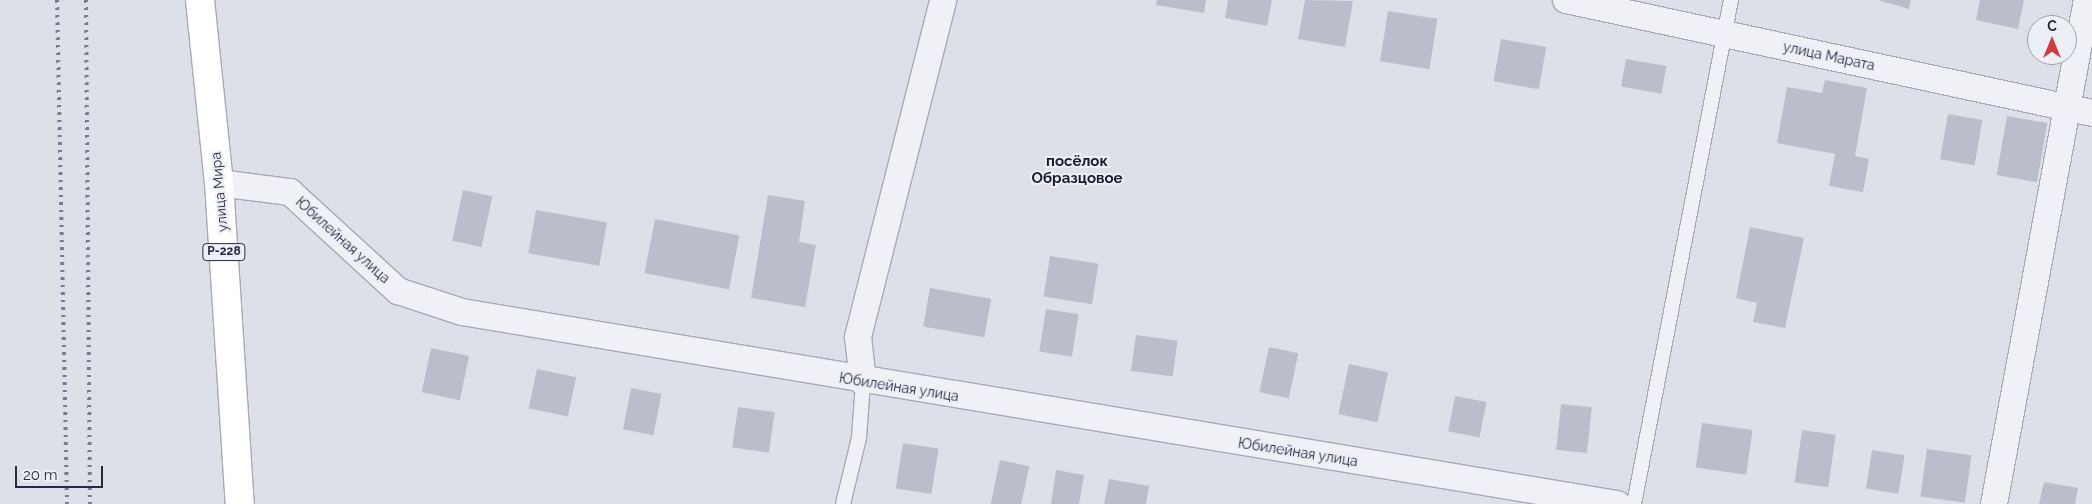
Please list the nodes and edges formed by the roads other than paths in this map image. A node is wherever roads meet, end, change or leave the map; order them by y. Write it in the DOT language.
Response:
graph roads {
  1 [pos="200,0"];
  2 [pos="943,0"];
  3 [pos="1566,0"];
  4 [pos="1731,0"];
  5 [pos="2088,0"];
  6 [pos="1724,34"];
  7 [pos="2080,110"];
  8 [pos="219,183"];
  9 [pos="863,382"];
  10 [pos="240,504"];
  11 [pos="843,504"];
  12 [pos="1617,504"];
  13 [pos="1634,504"];
  14 [pos="1994,504"];
  1 -- 8 [label="main road, улица Мира / Р-228"];
  2 -- 9 [label="street"];
  3 -- 6 [label="street, улица Марата"];
  4 -- 6 [label="lane"];
  5 -- 7 [label="street"];
  6 -- 7 [label="street, улица Марата"];
  6 -- 13 [label="lane"];
  7 -- 14 [label="street"];
  8 -- 9 [label="street, Юбилейная улица"];
  8 -- 10 [label="main road, улица Мира / Р-228"];
  9 -- 11 [label="lane"];
  9 -- 12 [label="street, Юбилейная улица"];
}
